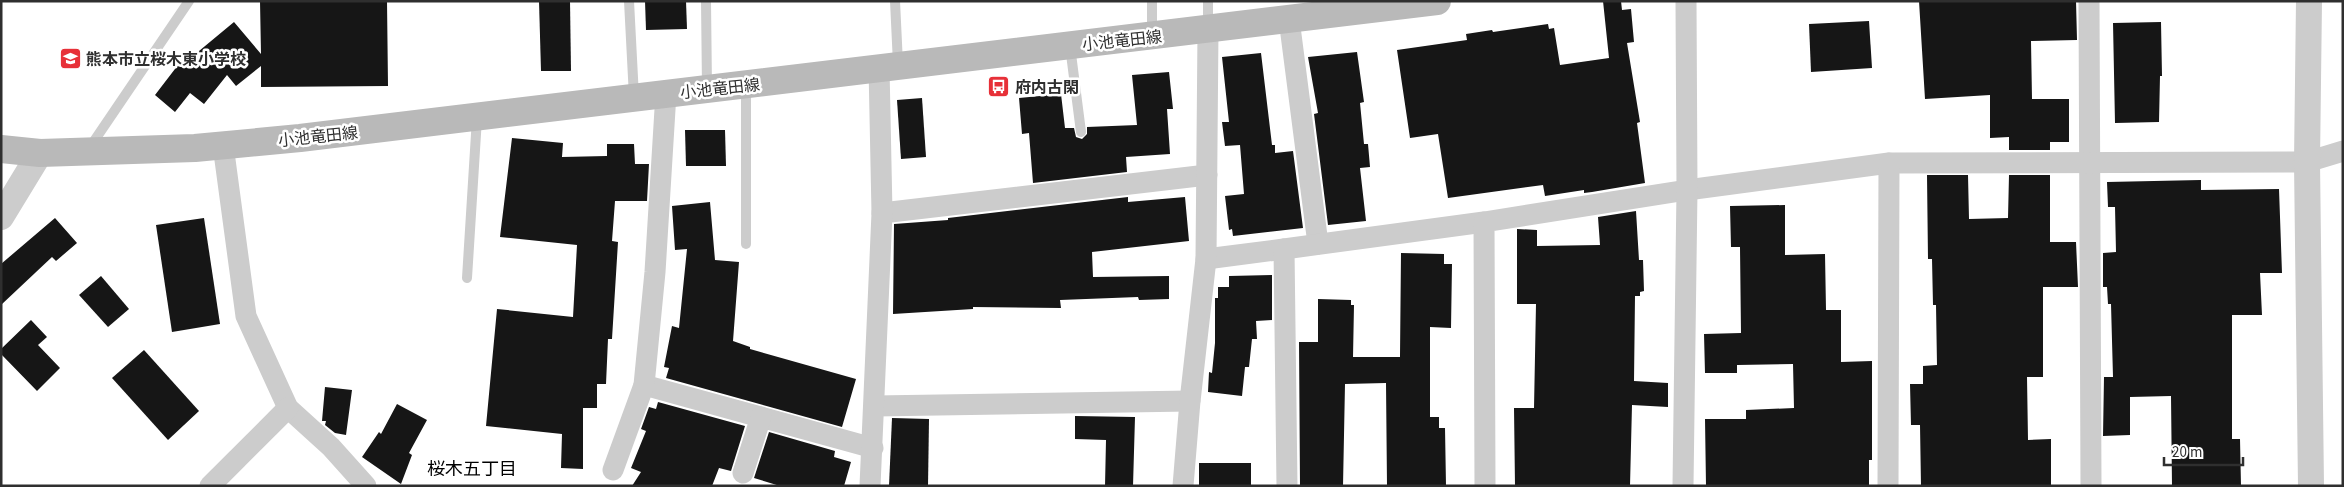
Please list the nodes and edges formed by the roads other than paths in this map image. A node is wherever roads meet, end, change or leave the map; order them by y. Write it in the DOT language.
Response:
graph roads {
  1 [pos="190,1"];
  2 [pos="628,1"];
  3 [pos="706,1"];
  4 [pos="895,1"];
  5 [pos="1152,1"];
  6 [pos="1208,1"];
  7 [pos="1437,1"];
  8 [pos="1686,1"];
  9 [pos="2089,1"];
  10 [pos="2309,1"];
  11 [pos="1289,20"];
  12 [pos="1208,30"];
  13 [pos="1152,36"];
  14 [pos="1070,46"];
  15 [pos="889,66"];
  16 [pos="746,86"];
  17 [pos="707,90"];
  18 [pos="666,94"];
  19 [pos="634,98"];
  20 [pos="477,117"];
  21 [pos="1081,132"];
  22 [pos="223,145"];
  23 [pos="1,149"];
  24 [pos="88,150"];
  25 [pos="2343,151"];
  26 [pos="40,152"];
  27 [pos="2308,162"];
  28 [pos="1889,163"];
  29 [pos="2091,163"];
  30 [pos="1207,175"];
  31 [pos="1687,190"];
  32 [pos="882,213"];
  33 [pos="1,217"];
  34 [pos="1484,222"];
  35 [pos="746,244"];
  36 [pos="1318,244"];
  37 [pos="1284,249"];
  38 [pos="1206,260"];
  39 [pos="467,278"];
  40 [pos="644,385"];
  41 [pos="1190,401"];
  42 [pos="875,406"];
  43 [pos="288,408"];
  44 [pos="761,417"];
  45 [pos="873,448"];
  46 [pos="613,470"];
  47 [pos="743,473"];
  48 [pos="210,486"];
  49 [pos="366,486"];
  50 [pos="870,486"];
  51 [pos="1183,486"];
  52 [pos="1287,486"];
  53 [pos="1485,486"];
  54 [pos="1683,486"];
  55 [pos="1888,486"];
  56 [pos="2092,486"];
  57 [pos="2310,486"];
  1 -- 24 [label="lane"];
  2 -- 19 [label="lane"];
  3 -- 17 [label="lane"];
  4 -- 15 [label="lane"];
  5 -- 13 [label="lane"];
  6 -- 12 [label="lane"];
  7 -- 11 [label="main road, 小池竜田線"];
  8 -- 31 [label="street"];
  9 -- 29 [label="street"];
  10 -- 27 [label="street"];
  11 -- 12 [label="main road, 小池竜田線"];
  11 -- 36 [label="street"];
  12 -- 13 [label="main road, 小池竜田線"];
  12 -- 30 [label="street"];
  13 -- 14 [label="main road, 小池竜田線"];
  14 -- 15 [label="main road, 小池竜田線"];
  14 -- 21 [label="lane"];
  15 -- 16 [label="main road, 小池竜田線"];
  15 -- 32 [label="street"];
  16 -- 17 [label="main road, 小池竜田線"];
  16 -- 35 [label="lane"];
  17 -- 18 [label="main road, 小池竜田線"];
  18 -- 19 [label="main road, 小池竜田線"];
  18 -- 40 [label="street"];
  19 -- 20 [label="main road, 小池竜田線"];
  20 -- 22 [label="main road, 小池竜田線"];
  20 -- 39 [label="lane"];
  22 -- 24 [label="main road, 小池竜田線"];
  22 -- 43 [label="street"];
  23 -- 26 [label="main road, 小池竜田線"];
  24 -- 26 [label="main road, 小池竜田線"];
  25 -- 27 [label="street"];
  26 -- 33 [label="street"];
  27 -- 29 [label="street"];
  27 -- 57 [label="street"];
  28 -- 29 [label="street"];
  28 -- 31 [label="street"];
  28 -- 55 [label="street"];
  29 -- 56 [label="street"];
  30 -- 32 [label="street"];
  30 -- 38 [label="street"];
  31 -- 34 [label="street"];
  31 -- 54 [label="street"];
  32 -- 42 [label="street"];
  34 -- 36 [label="street"];
  34 -- 53 [label="street"];
  36 -- 37 [label="street"];
  37 -- 38 [label="street"];
  37 -- 52 [label="street"];
  38 -- 41 [label="street"];
  40 -- 44 [label="street"];
  40 -- 46 [label="street"];
  41 -- 42 [label="street"];
  41 -- 51 [label="street"];
  42 -- 45 [label="street"];
  43 -- 48 [label="street"];
  43 -- 49 [label="street"];
  44 -- 45 [label="street"];
  44 -- 47 [label="street"];
  45 -- 50 [label="street"];
}
